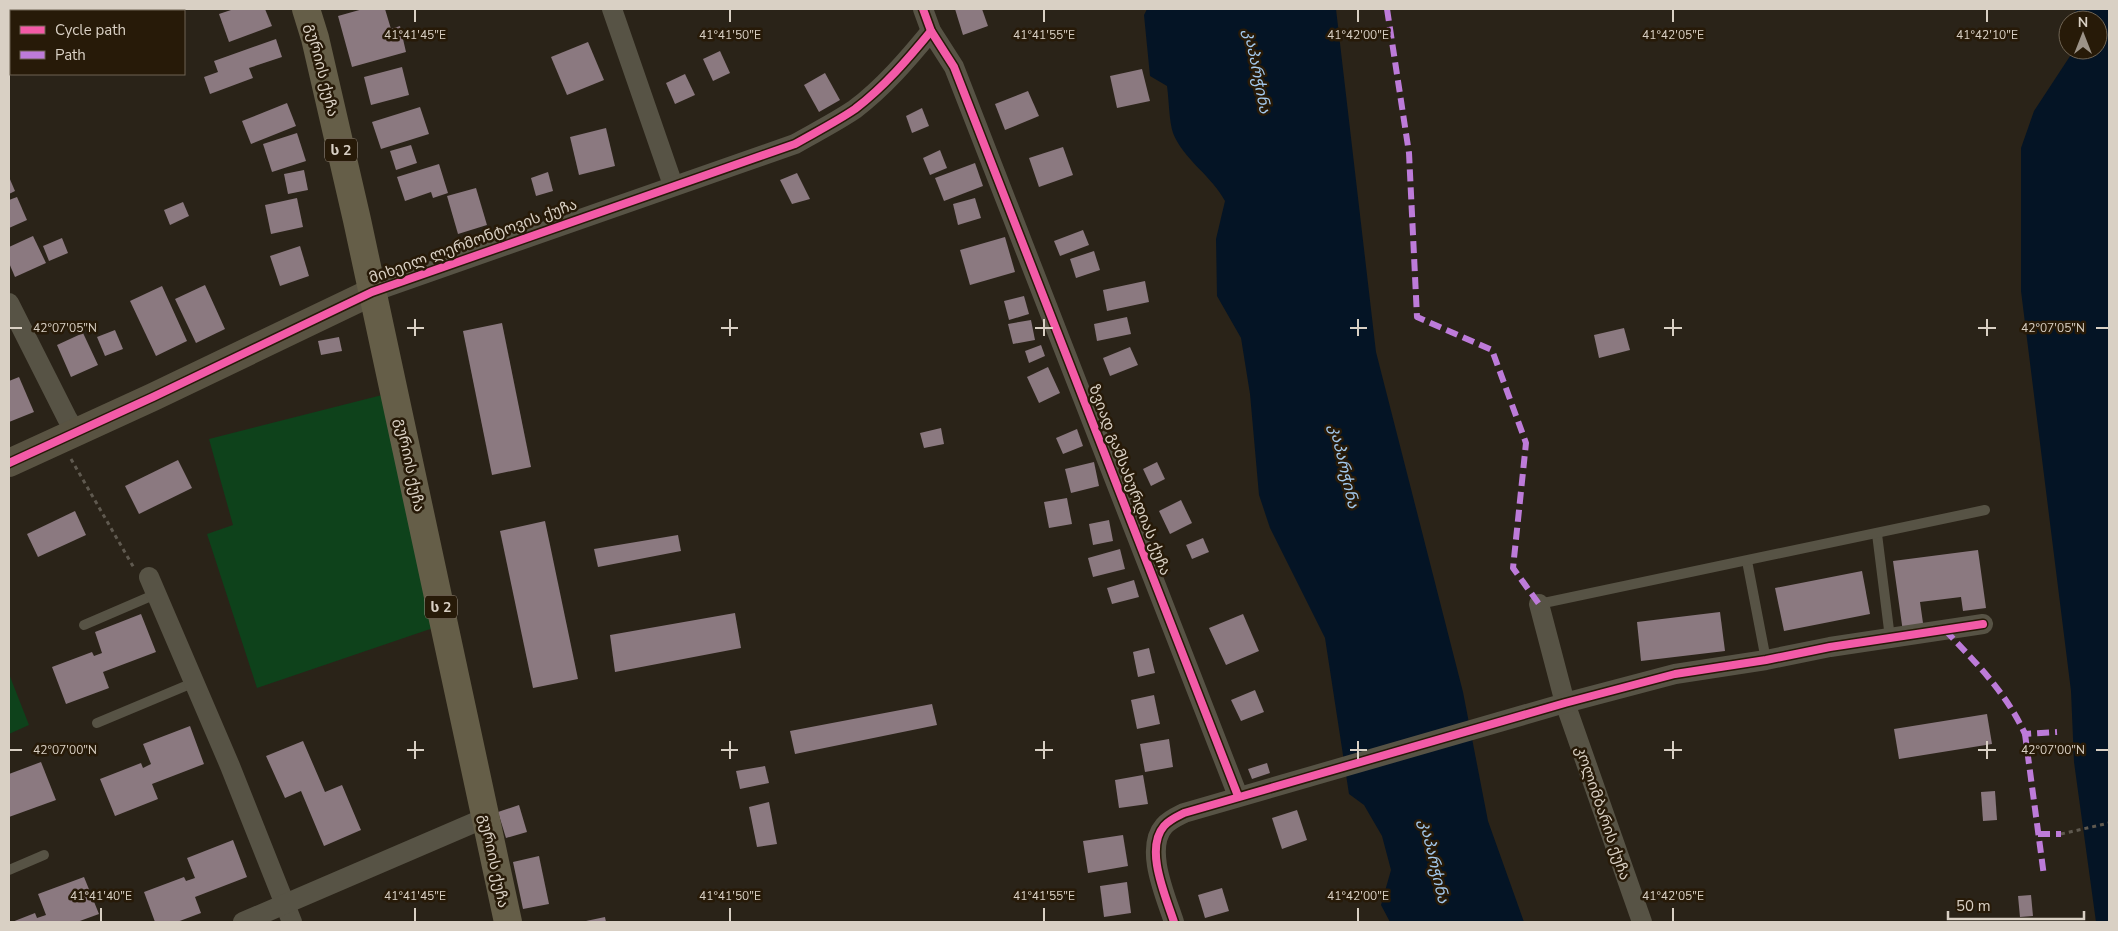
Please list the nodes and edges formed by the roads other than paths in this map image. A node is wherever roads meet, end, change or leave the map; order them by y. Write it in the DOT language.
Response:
graph roads {
  1 [pos="306,9"];
  2 [pos="612,9"];
  3 [pos="922,9"];
  4 [pos="931,31"];
  5 [pos="674,185"];
  6 [pos="372,292"];
  7 [pos="9,303"];
  8 [pos="67,436"];
  9 [pos="9,463"];
  10 [pos="1985,510"];
  11 [pos="1876,534"];
  12 [pos="1747,561"];
  13 [pos="153,585"];
  14 [pos="1539,604"];
  15 [pos="1983,624"];
  16 [pos="84,625"];
  17 [pos="1890,638"];
  18 [pos="1766,660"];
  19 [pos="194,682"];
  20 [pos="1565,703"];
  21 [pos="97,723"];
  22 [pos="1238,796"];
  23 [pos="485,818"];
  24 [pos="44,855"];
  25 [pos="9,870"];
  26 [pos="285,903"];
  27 [pos="242,922"];
  28 [pos="292,922"];
  29 [pos="508,922"];
  30 [pos="1174,922"];
  31 [pos="1642,922"];
  1 -- 6 [label="highway, გურიის ქუჩა / ს 2"];
  2 -- 5 [label="street"];
  3 -- 4 [label="street, ზვიად გამსახურდიას ქუჩა"];
  4 -- 5 [label="street, მიხეილ ლერმონტოვის ქუჩა"];
  4 -- 22 [label="street, ზვიად გამსახურდიას ქუჩა"];
  5 -- 6 [label="street, მიხეილ ლერმონტოვის ქუჩა"];
  6 -- 8 [label="street, მიხეილ ლერმონტოვის ქუჩა"];
  6 -- 23 [label="highway, გურიის ქუჩა / ს 2"];
  7 -- 8 [label="street"];
  8 -- 9 [label="street, მიხეილ ლერმონტოვის ქუჩა"];
  10 -- 11 [label="lane"];
  11 -- 12 [label="lane"];
  11 -- 17 [label="lane"];
  12 -- 14 [label="lane"];
  12 -- 18 [label="lane"];
  13 -- 16 [label="lane"];
  13 -- 19 [label="street"];
  14 -- 20 [label="street, კოლიმბარის ქუჩა"];
  15 -- 17 [label="street"];
  17 -- 18 [label="street"];
  18 -- 20 [label="street"];
  19 -- 21 [label="lane"];
  19 -- 26 [label="street"];
  20 -- 22 [label="street"];
  20 -- 31 [label="street, კოლიმბარის ქუჩა"];
  22 -- 30 [label="street"];
  23 -- 26 [label="street"];
  23 -- 29 [label="highway, გურიის ქუჩა / ს 2"];
  24 -- 25 [label="lane"];
  26 -- 27 [label="street"];
  26 -- 28 [label="street"];
}
